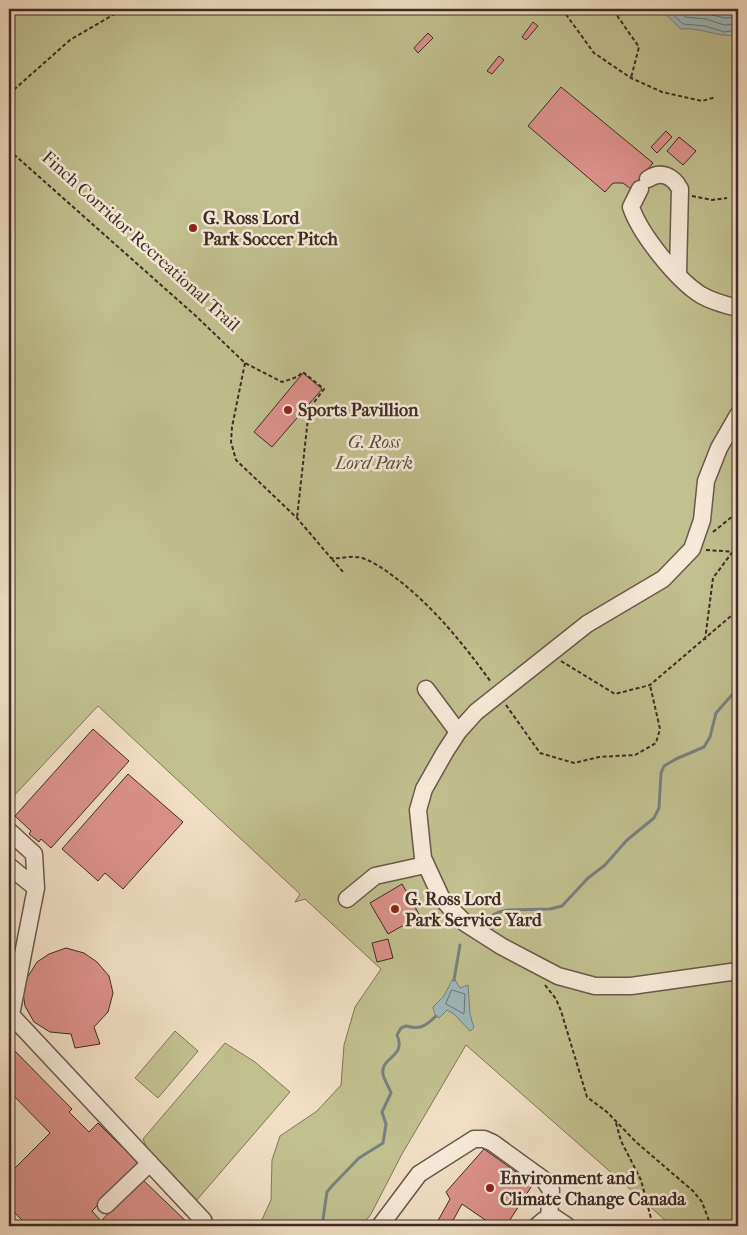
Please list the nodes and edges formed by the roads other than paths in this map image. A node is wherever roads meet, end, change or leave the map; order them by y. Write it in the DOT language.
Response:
graph roads {
  1 [pos="678,274"];
  2 [pos="738,308"];
  3 [pos="738,415"];
  4 [pos="426,689"];
  5 [pos="458,732"];
  6 [pos="9,831"];
  7 [pos="425,865"];
  8 [pos="9,866"];
  9 [pos="36,888"];
  10 [pos="347,899"];
  11 [pos="738,971"];
  12 [pos="150,1163"];
  13 [pos="106,1205"];
  14 [pos="543,1222"];
  15 [pos="200,1226"];
  16 [pos="380,1226"];
  17 [pos="567,1226"];
  1 -- 1 [label="lane"];
  1 -- 2 [label="lane"];
  3 -- 5 [label="lane"];
  4 -- 5 [label="lane"];
  5 -- 7 [label="lane"];
  6 -- 9 [label="lane"];
  7 -- 10 [label="lane"];
  7 -- 11 [label="lane"];
  8 -- 9 [label="lane"];
  9 -- 12 [label="lane"];
  12 -- 13 [label="lane"];
  12 -- 15 [label="lane"];
  14 -- 16 [label="lane"];
  14 -- 17 [label="lane"];
}
